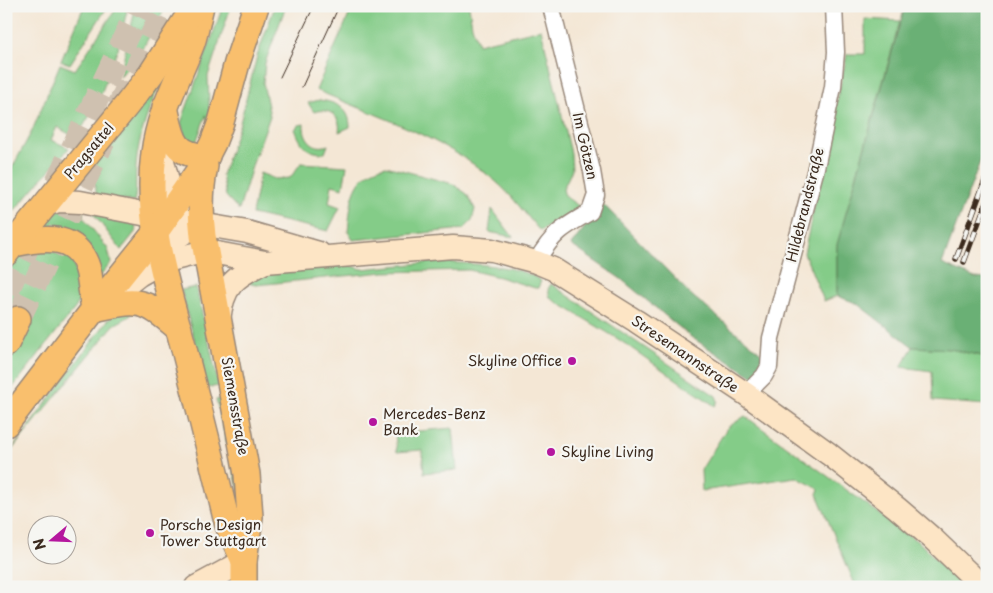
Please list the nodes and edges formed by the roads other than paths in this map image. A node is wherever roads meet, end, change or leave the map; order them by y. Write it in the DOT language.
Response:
graph roads {
  1 [pos="195,6"];
  2 [pos="201,6"];
  3 [pos="256,6"];
  4 [pos="551,6"];
  5 [pos="834,6"];
  6 [pos="165,107"];
  7 [pos="207,156"];
  8 [pos="45,204"];
  9 [pos="174,221"];
  10 [pos="10,249"];
  11 [pos="206,251"];
  12 [pos="335,256"];
  13 [pos="162,262"];
  14 [pos="265,262"];
  15 [pos="536,262"];
  16 [pos="94,309"];
  17 [pos="18,319"];
  18 [pos="219,320"];
  19 [pos="179,329"];
  20 [pos="6,344"];
  21 [pos="233,393"];
  22 [pos="746,394"];
  23 [pos="198,402"];
  24 [pos="6,424"];
  25 [pos="244,562"];
  26 [pos="196,587"];
  27 [pos="244,587"];
  28 [pos="983,587"];
  1 -- 8 [label="main road, Pragsattel"];
  2 -- 6 [label="main road"];
  3 -- 7 [label="main road"];
  4 -- 15 [label="street, Im Götzen"];
  5 -- 22 [label="street, Hildebrandstraße"];
  6 -- 7 [label="main road"];
  6 -- 9 [label="main road"];
  7 -- 9 [label="main road"];
  8 -- 9 [label="main road, Pragsattel"];
  8 -- 10 [label="main road"];
  9 -- 11 [label="main road"];
  9 -- 12 [label="main road, Stresemannstraße"];
  9 -- 13 [label="main road"];
  9 -- 16 [label="main road"];
  10 -- 16 [label="main road"];
  11 -- 13 [label="main road"];
  11 -- 14 [label="main road, Stresemannstraße"];
  11 -- 18 [label="main road, Siemensstraße"];
  12 -- 14 [label="main road, Stresemannstraße"];
  12 -- 15 [label="main road, Stresemannstraße"];
  13 -- 16 [label="main road"];
  13 -- 19 [label="main road"];
  14 -- 18 [label="main road"];
  15 -- 22 [label="main road, Stresemannstraße"];
  16 -- 19 [label="main road"];
  16 -- 24 [label="main road"];
  17 -- 20 [label="main road"];
  18 -- 21 [label="main road, Siemensstraße"];
  19 -- 23 [label="main road, Siemensstraße"];
  21 -- 23 [label="main road"];
  21 -- 25 [label="main road, Siemensstraße"];
  22 -- 28 [label="main road, Stresemannstraße"];
  23 -- 25 [label="main road, Siemensstraße"];
  25 -- 26 [label="main road"];
  25 -- 27 [label="main road, Siemensstraße"];
}
